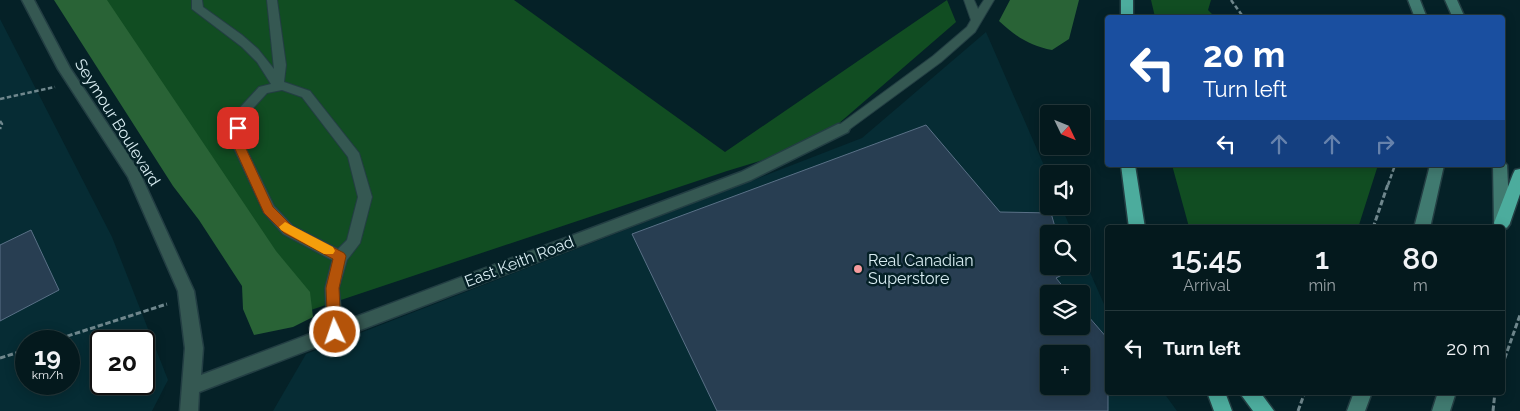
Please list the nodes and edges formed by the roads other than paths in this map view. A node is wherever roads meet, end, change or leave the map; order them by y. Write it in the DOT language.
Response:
graph roads {
  1 [pos="28,0"];
  2 [pos="197,0"];
  3 [pos="272,0"];
  4 [pos="970,0"];
  5 [pos="989,0"];
  6 [pos="1127,0"];
  7 [pos="1414,0"];
  8 [pos="1451,0"];
  9 [pos="1127,15"];
  10 [pos="1420,15"];
  11 [pos="1458,15"];
  12 [pos="977,20"];
  13 [pos="278,87"];
  14 [pos="843,128"];
  15 [pos="1128,167"];
  16 [pos="1437,167"];
  17 [pos="1500,167"];
  18 [pos="1520,174"];
  19 [pos="1136,225"];
  20 [pos="1423,225"];
  21 [pos="1501,225"];
  22 [pos="340,256"];
  23 [pos="335,332"];
  24 [pos="191,387"];
  25 [pos="1217,395"];
  26 [pos="1251,395"];
  27 [pos="1363,395"];
  28 [pos="1446,395"];
  29 [pos="189,411"];
  30 [pos="1223,411"];
  31 [pos="1265,411"];
  32 [pos="1356,411"];
  33 [pos="1441,411"];
  1 -- 24 [label="street, Seymour Boulevard"];
  2 -- 13 [label="lane"];
  3 -- 13 [label="lane"];
  4 -- 12 [label="lane"];
  5 -- 12 [label="lane"];
  6 -- 9 [label="highway"];
  7 -- 10 [label="main road"];
  8 -- 11 [label="main road"];
  12 -- 14 [label="lane"];
  13 -- 22 [label="lane"];
  13 -- 22 [label="lane"];
  14 -- 23 [label="street, East Keith Road"];
  15 -- 19 [label="highway"];
  16 -- 20 [label="main road"];
  17 -- 21 [label="main road"];
  18 -- 21 [label="highway"];
  22 -- 23 [label="lane"];
  23 -- 24 [label="street, East Keith Road"];
  24 -- 29 [label="street, Seymour Boulevard"];
  25 -- 30 [label="highway"];
  26 -- 31 [label="highway"];
  27 -- 32 [label="main road"];
  28 -- 33 [label="main road"];
}
